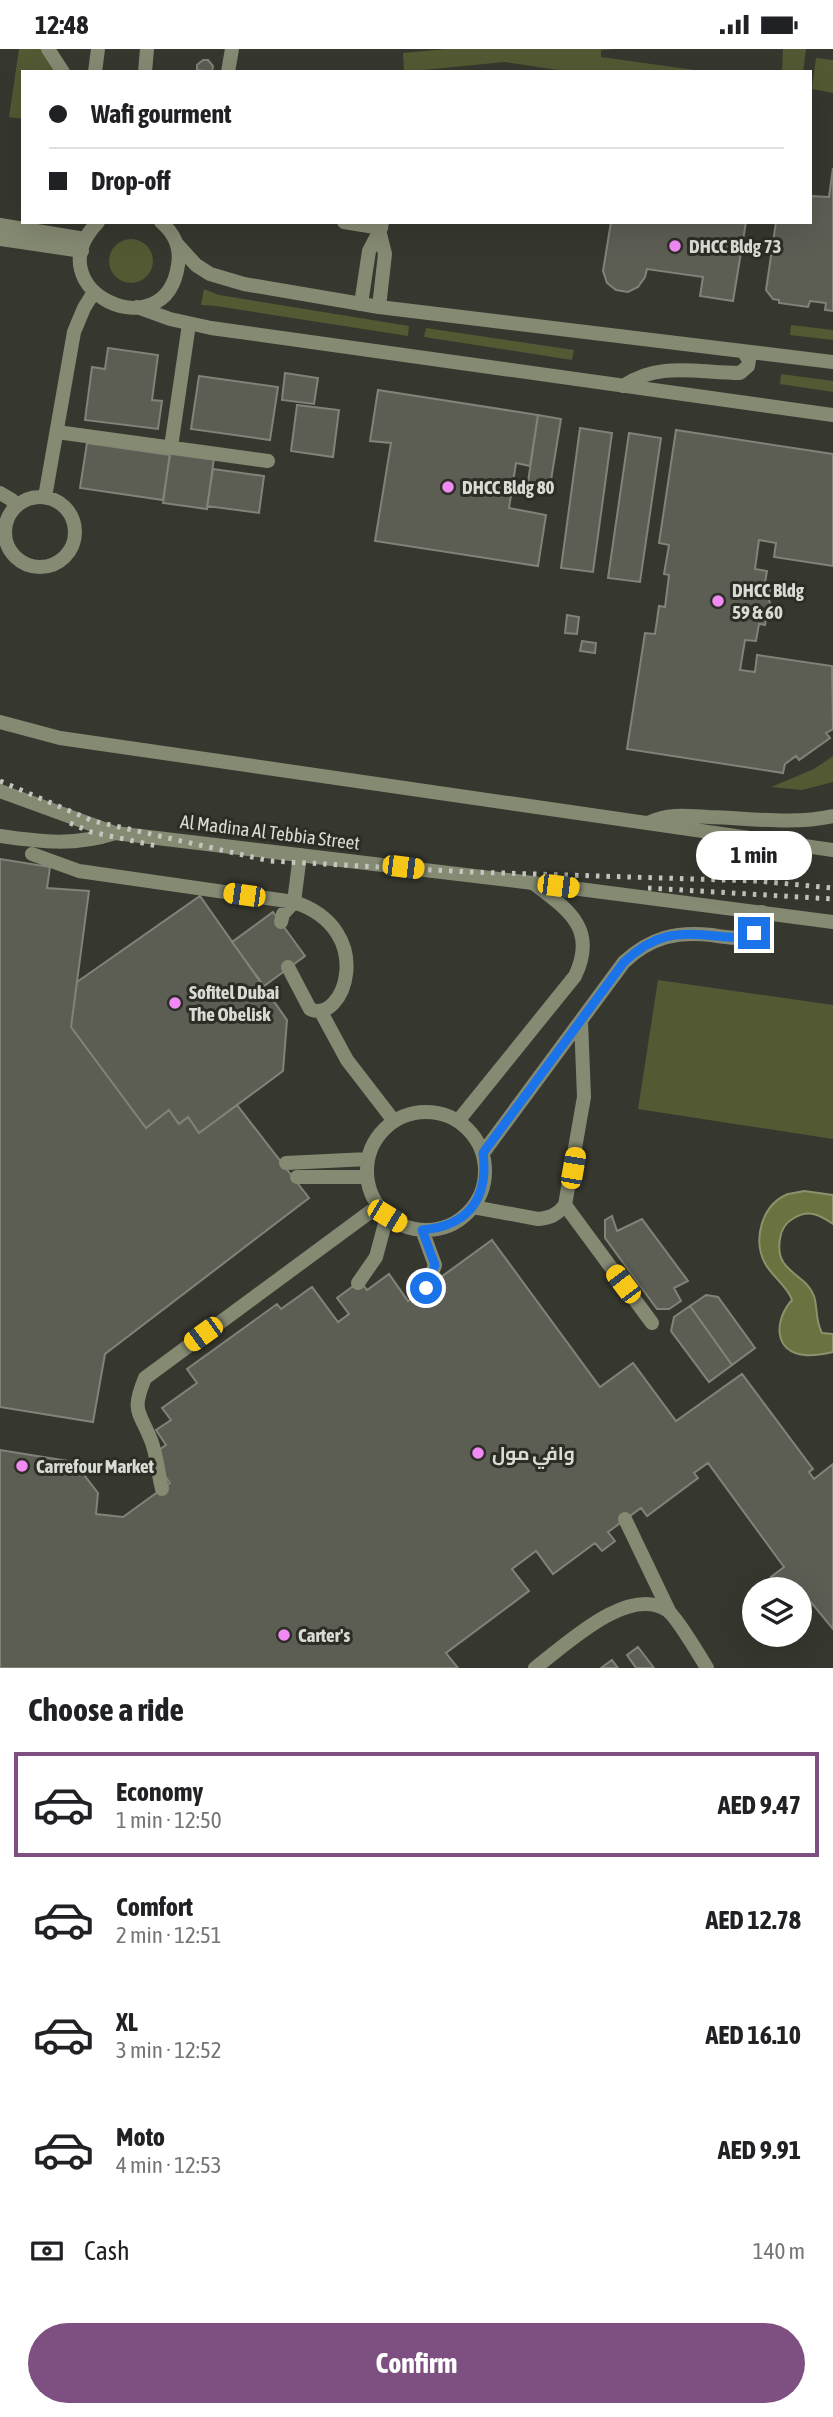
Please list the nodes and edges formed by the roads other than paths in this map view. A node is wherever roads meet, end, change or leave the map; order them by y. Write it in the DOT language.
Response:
graph roads {
  1 [pos="48,49"];
  2 [pos="98,49"];
  3 [pos="147,49"];
  4 [pos="232,49"];
  5 [pos="62,70"];
  6 [pos="95,70"];
  7 [pos="145,70"];
  8 [pos="228,70"];
  9 [pos="163,224"];
  10 [pos="356,224"];
  11 [pos="0,225"];
  12 [pos="381,228"];
  13 [pos="89,233"];
  14 [pos="0,240"];
  15 [pos="177,244"];
  16 [pos="94,292"];
  17 [pos="361,304"];
  18 [pos="137,307"];
  19 [pos="379,307"];
  20 [pos="189,324"];
  21 [pos="743,351"];
  22 [pos="833,362"];
  23 [pos="623,386"];
  24 [pos="833,415"];
  25 [pos="57,432"];
  26 [pos="171,447"];
  27 [pos="268,461"];
  28 [pos="0,493"];
  29 [pos="45,497"];
  30 [pos="8,511"];
  31 [pos="0,722"];
  32 [pos="0,791"];
  33 [pos="833,816"];
  34 [pos="646,824"];
  35 [pos="116,833"];
  36 [pos="0,836"];
  37 [pos="833,850"];
  38 [pos="32,854"];
  39 [pos="300,855"];
  40 [pos="533,883"];
  41 [pos="294,902"];
  42 [pos="762,912"];
  43 [pos="281,922"];
  44 [pos="833,922"];
  45 [pos="288,967"];
  46 [pos="321,1012"];
  47 [pos="581,1021"];
  48 [pos="394,1121"];
  49 [pos="458,1121"];
  50 [pos="483,1153"];
  51 [pos="368,1159"];
  52 [pos="286,1163"];
  53 [pos="297,1177"];
  54 [pos="367,1177"];
  55 [pos="565,1205"];
  56 [pos="472,1207"];
  57 [pos="383,1211"];
  58 [pos="422,1230"];
  59 [pos="358,1283"];
  60 [pos="426,1288"];
  61 [pos="652,1323"];
  62 [pos="162,1489"];
  63 [pos="625,1519"];
  64 [pos="669,1611"];
  65 [pos="535,1668"];
  66 [pos="707,1668"];
  1 -- 5 [label="street"];
  2 -- 6 [label="street"];
  3 -- 7 [label="street"];
  4 -- 8 [label="street"];
  9 -- 15 [label="street"];
  10 -- 12 [label="street"];
  11 -- 13 [label="street"];
  12 -- 17 [label="street"];
  12 -- 19 [label="street"];
  13 -- 14 [label="street"];
  13 -- 16 [label="street"];
  15 -- 17 [label="street"];
  15 -- 18 [label="street"];
  16 -- 18 [label="street"];
  16 -- 25 [label="street"];
  17 -- 19 [label="street"];
  18 -- 20 [label="street"];
  19 -- 21 [label="street"];
  20 -- 23 [label="street"];
  20 -- 26 [label="street"];
  21 -- 22 [label="street"];
  21 -- 23 [label="street"];
  23 -- 24 [label="street"];
  25 -- 26 [label="street"];
  25 -- 29 [label="street"];
  26 -- 27 [label="street"];
  28 -- 30 [label="street"];
  29 -- 30 [label="street"];
  29 -- 30 [label="street"];
  31 -- 34 [label="street"];
  32 -- 35 [label="street, Al Madina Al Tebbia Street"];
  33 -- 34 [label="street"];
  34 -- 37 [label="street"];
  35 -- 36 [label="street"];
  35 -- 39 [label="street, Al Madina Al Tebbia Street"];
  38 -- 41 [label="street"];
  39 -- 40 [label="street, Al Madina Al Tebbia Street"];
  39 -- 41 [label="street"];
  40 -- 42 [label="street, Al Madina Al Tebbia Street"];
  40 -- 49 [label="street"];
  41 -- 43 [label="street"];
  41 -- 46 [label="street"];
  42 -- 44 [label="street, Al Madina Al Tebbia Street"];
  42 -- 47 [label="street"];
  45 -- 46 [label="street"];
  46 -- 48 [label="street"];
  47 -- 50 [label="street"];
  47 -- 55 [label="street"];
  48 -- 49 [label="street"];
  48 -- 51 [label="street"];
  49 -- 50 [label="street"];
  50 -- 56 [label="street"];
  51 -- 52 [label="street"];
  51 -- 54 [label="street"];
  53 -- 54 [label="street"];
  54 -- 57 [label="street"];
  55 -- 56 [label="street"];
  55 -- 61 [label="street"];
  56 -- 58 [label="street"];
  57 -- 58 [label="street"];
  57 -- 59 [label="street"];
  57 -- 62 [label="street"];
  58 -- 60 [label="street"];
  63 -- 64 [label="street"];
  64 -- 65 [label="street"];
  64 -- 66 [label="street"];
}
